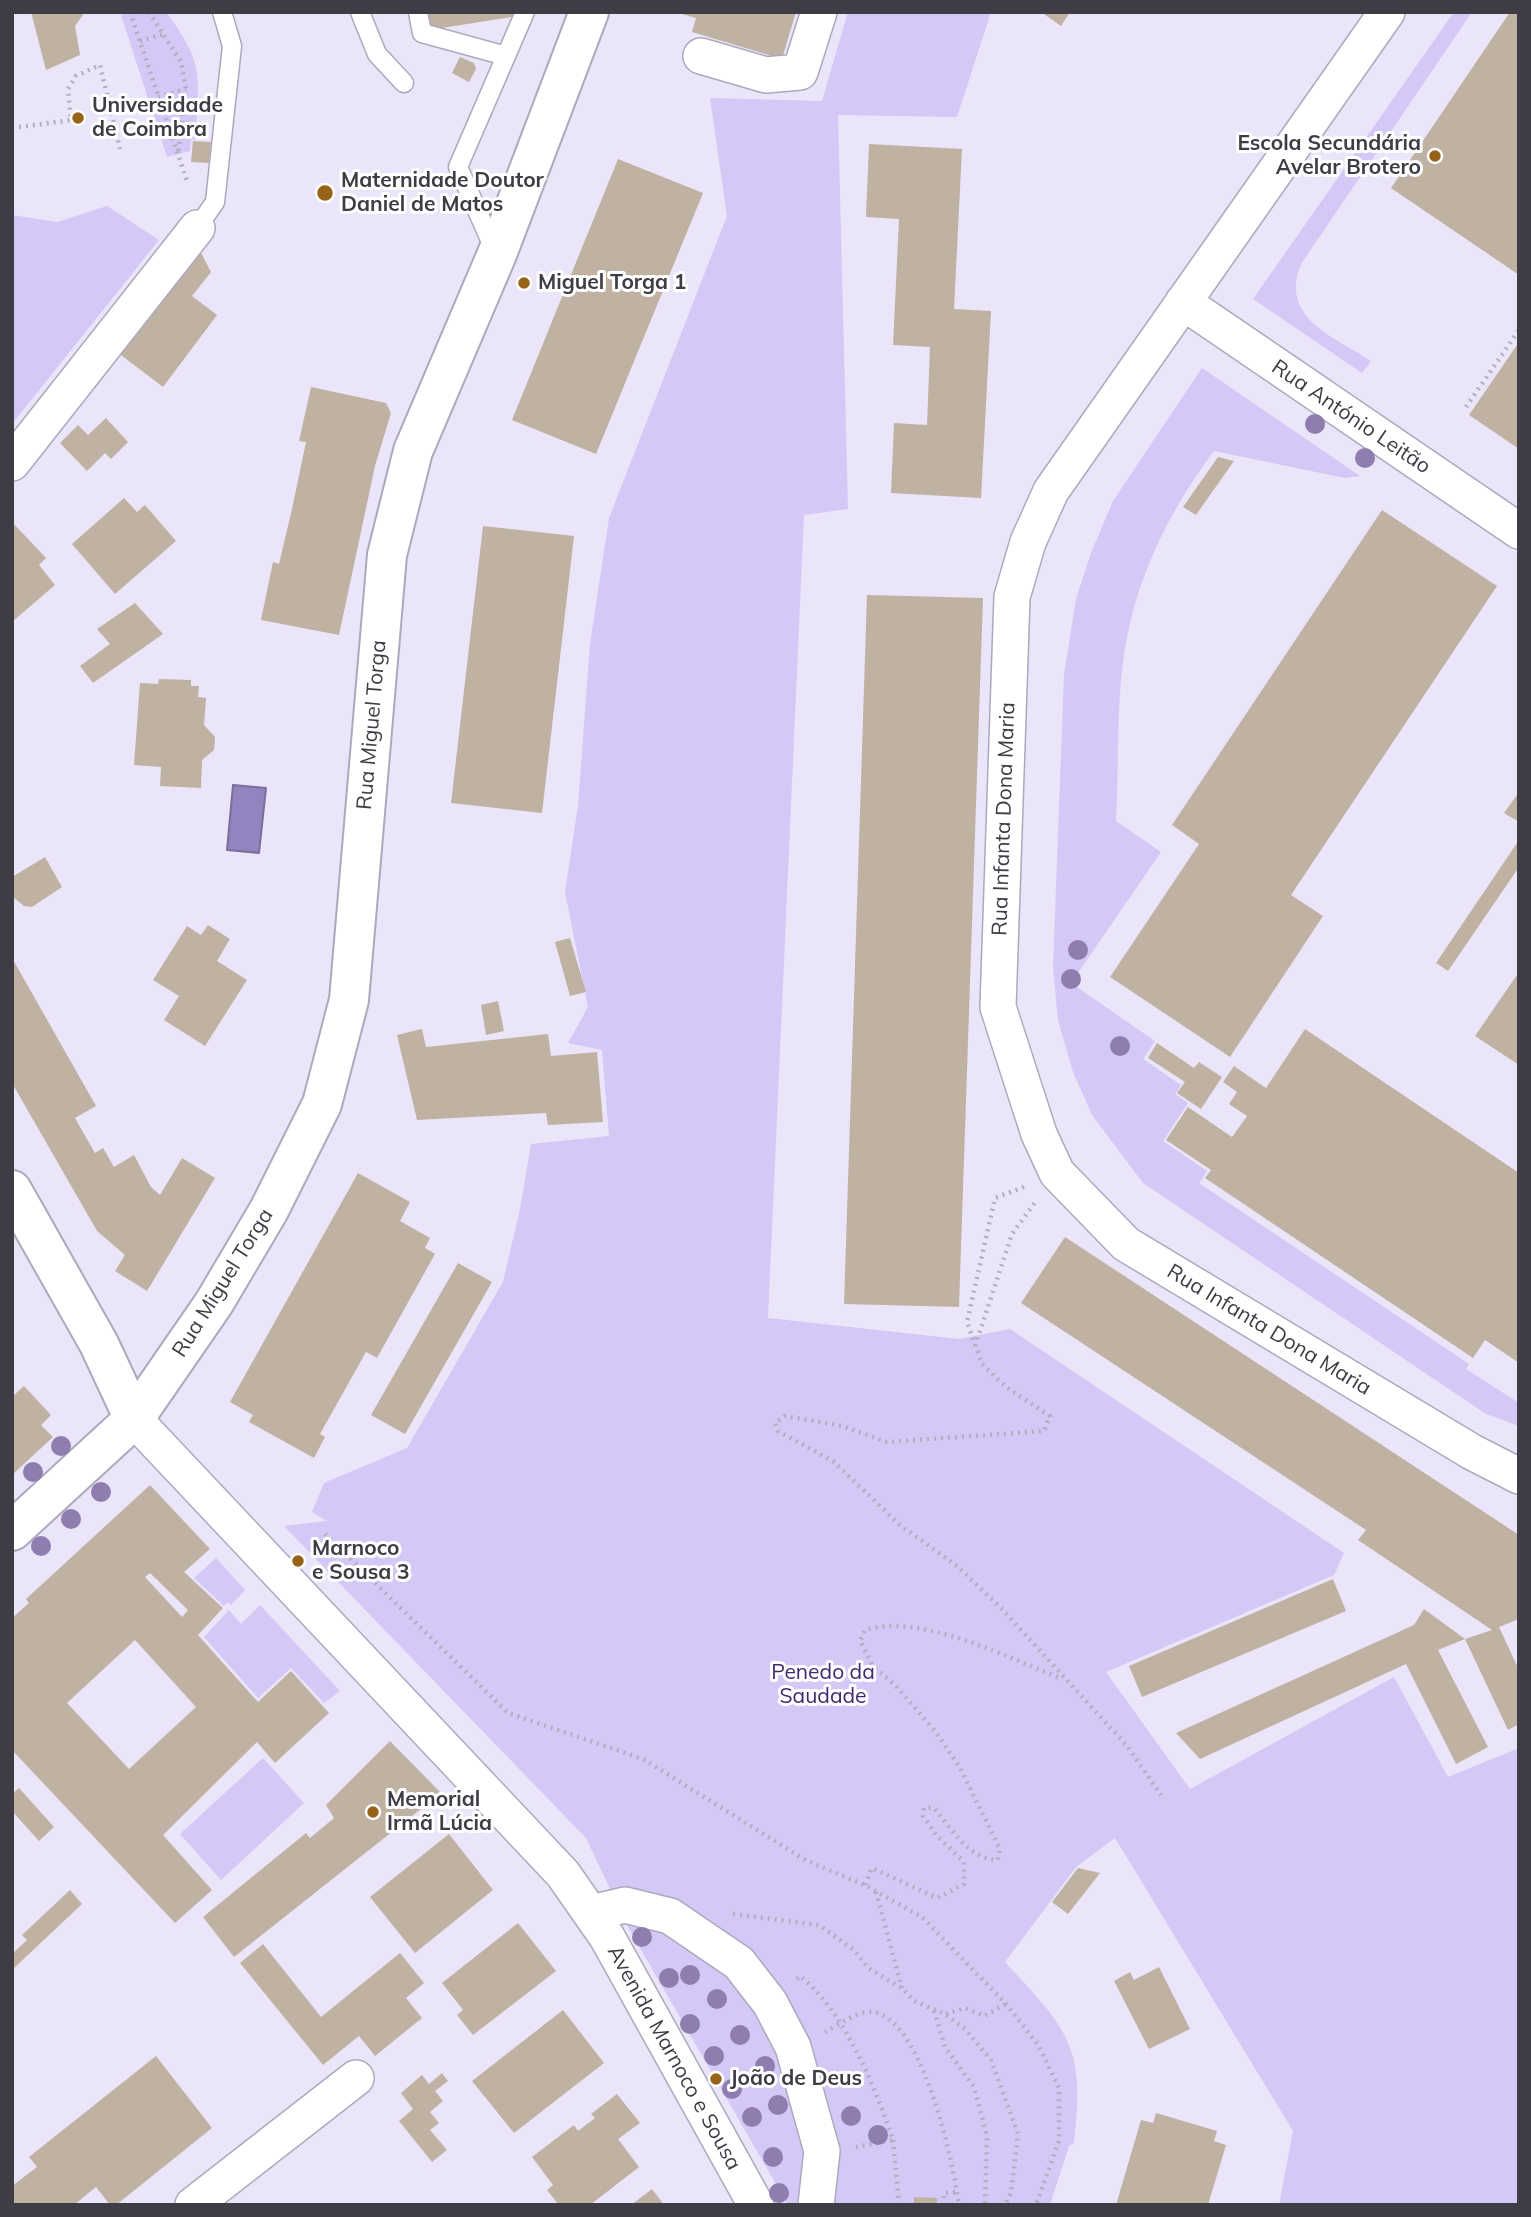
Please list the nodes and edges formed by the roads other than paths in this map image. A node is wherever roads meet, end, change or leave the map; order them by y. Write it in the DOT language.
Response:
graph roads {
  1 [pos="222,12"];
  2 [pos="360,12"];
  3 [pos="418,12"];
  4 [pos="525,12"];
  5 [pos="589,12"];
  6 [pos="819,12"];
  7 [pos="1387,12"];
  8 [pos="506,56"];
  9 [pos="701,57"];
  10 [pos="404,83"];
  11 [pos="197,228"];
  12 [pos="497,254"];
  13 [pos="1183,302"];
  14 [pos="12,463"];
  15 [pos="1519,531"];
  16 [pos="12,1190"];
  17 [pos="134,1419"];
  18 [pos="1519,1476"];
  19 [pos="12,1531"];
  20 [pos="592,1913"];
  21 [pos="356,2078"];
  22 [pos="193,2205"];
  23 [pos="756,2205"];
  24 [pos="816,2205"];
  1 -- 11 [label="lane"];
  2 -- 10 [label="lane"];
  3 -- 8 [label="lane"];
  4 -- 8 [label="lane"];
  5 -- 12 [label="main road, Rua Miguel Torga"];
  6 -- 9 [label="street"];
  7 -- 13 [label="street, Rua Infanta Dona Maria"];
  8 -- 12 [label="lane"];
  11 -- 14 [label="street"];
  12 -- 17 [label="main road, Rua Miguel Torga"];
  13 -- 15 [label="street, Rua António Leitão"];
  13 -- 18 [label="street, Rua Infanta Dona Maria"];
  16 -- 17 [label="main road"];
  17 -- 19 [label="main road, Rua Miguel Torga"];
  17 -- 20 [label="street, Avenida Marnoco e Sousa"];
  20 -- 23 [label="street, Avenida Marnoco e Sousa"];
  20 -- 24 [label="street"];
  21 -- 22 [label="street"];
}
